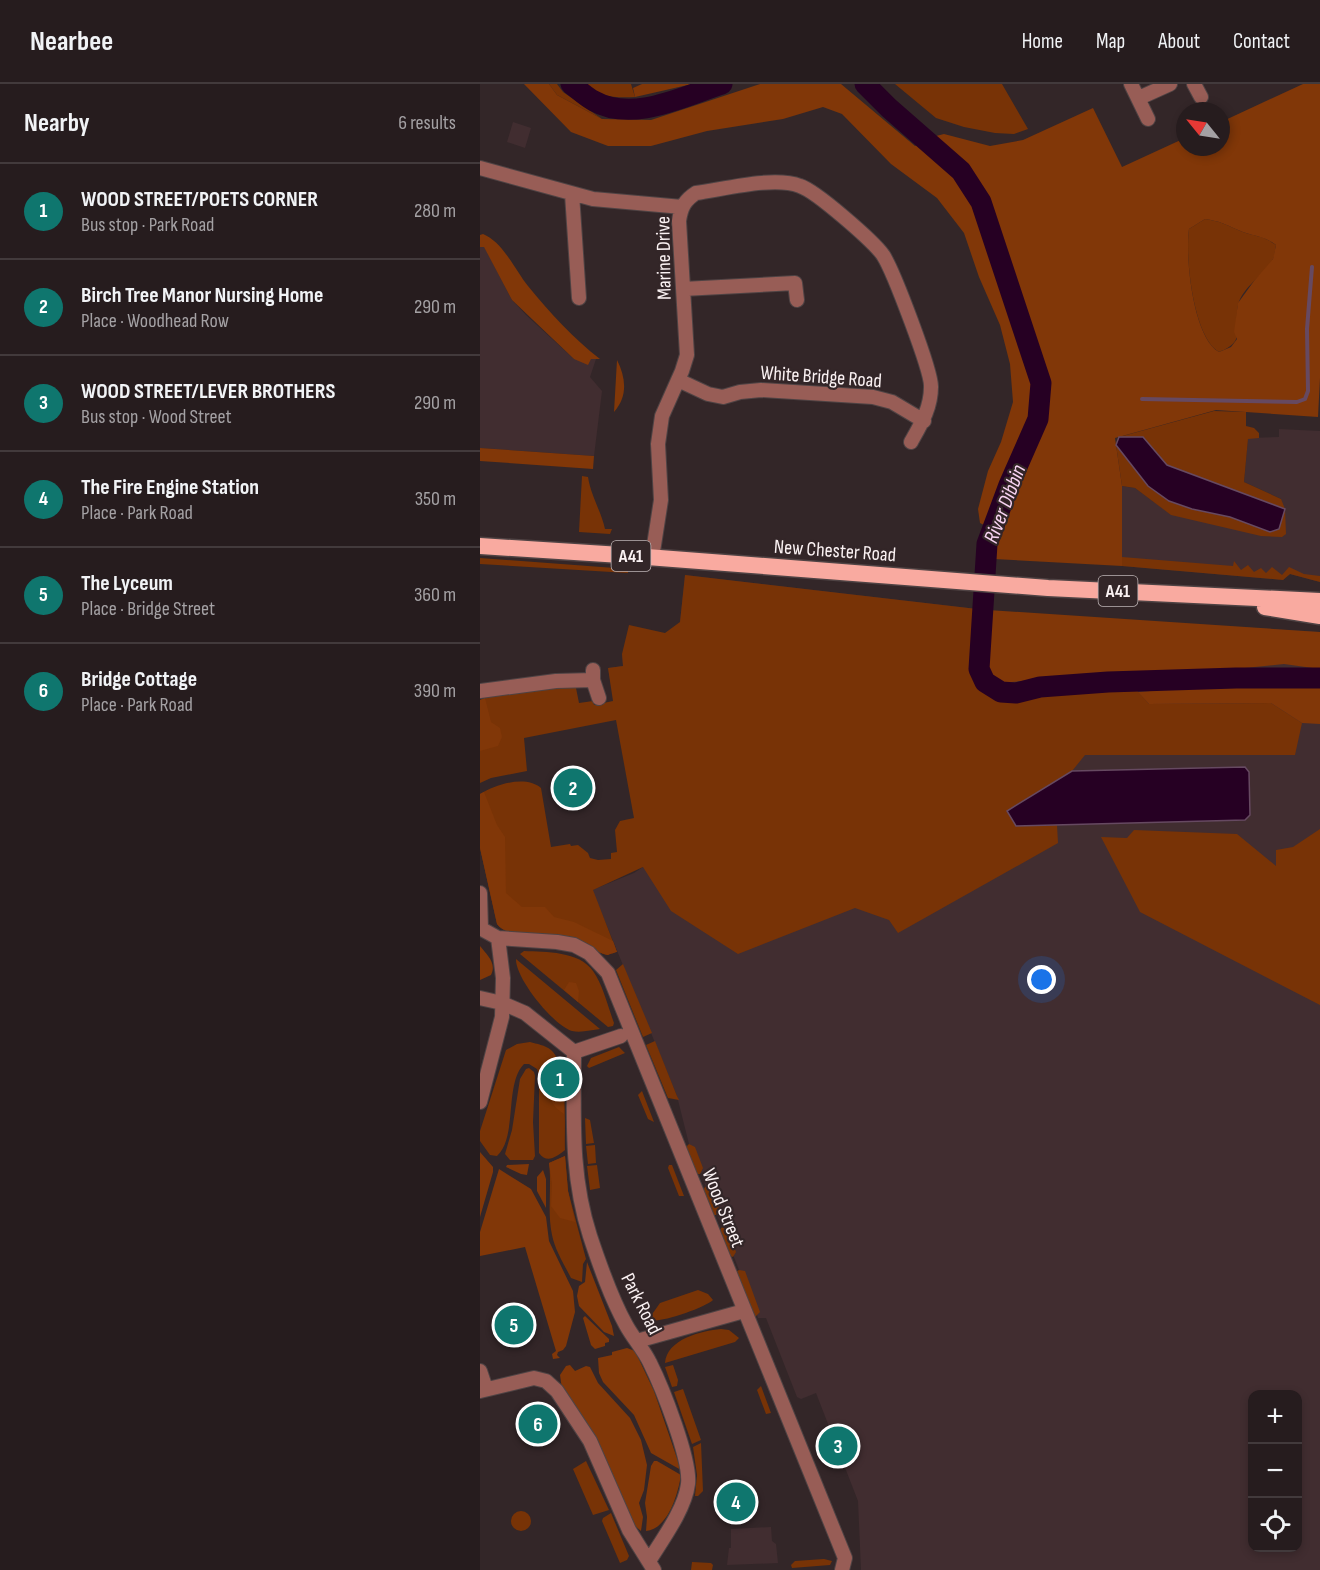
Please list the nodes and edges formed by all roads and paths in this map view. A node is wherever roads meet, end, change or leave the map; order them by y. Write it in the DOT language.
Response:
graph roads {
  1 [pos="1131,84"];
  2 [pos="1170,84"];
  3 [pos="1194,84"];
  4 [pos="1139,98"];
  5 [pos="1202,98"];
  6 [pos="1148,119"];
  7 [pos="480,168"];
  8 [pos="572,194"];
  9 [pos="682,207"];
  10 [pos="683,289"];
  11 [pos="579,298"];
  12 [pos="797,300"];
  13 [pos="678,380"];
  14 [pos="924,420"];
  15 [pos="911,442"];
  16 [pos="480,546"];
  17 [pos="652,558"];
  18 [pos="1187,594"];
  19 [pos="1320,601"];
  20 [pos="1320,616"];
  21 [pos="480,691"];
  22 [pos="599,698"];
  23 [pos="480,892"];
  24 [pos="481,928"];
  25 [pos="498,938"];
  26 [pos="480,998"];
  27 [pos="502,1003"];
  28 [pos="621,1036"];
  29 [pos="574,1052"];
  30 [pos="480,1102"];
  31 [pos="744,1311"];
  32 [pos="637,1341"];
  33 [pos="480,1371"];
  34 [pos="483,1390"];
  35 [pos="651,1565"];
  36 [pos="842,1570"];
  1 -- 4 [label="street"];
  2 -- 4 [label="street"];
  3 -- 5 [label="street"];
  4 -- 6 [label="street"];
  7 -- 8 [label="street"];
  8 -- 9 [label="street"];
  8 -- 11 [label="street"];
  9 -- 10 [label="street, Marine Drive"];
  9 -- 14 [label="street, Marine Drive"];
  10 -- 12 [label="street"];
  10 -- 13 [label="street, Marine Drive"];
  13 -- 14 [label="street, White Bridge Road"];
  13 -- 17 [label="street, Marine Drive"];
  14 -- 15 [label="street, Marine Drive"];
  16 -- 17 [label="highway, New Chester Road / A41"];
  17 -- 18 [label="highway, New Chester Road / A41"];
  18 -- 19 [label="highway, New Chester Road / A41"];
  18 -- 20 [label="highway, New Chester Road / A41"];
  21 -- 22 [label="street"];
  23 -- 24 [label="street"];
  24 -- 25 [label="street"];
  25 -- 27 [label="street"];
  25 -- 31 [label="street, Wood Street"];
  26 -- 27 [label="street"];
  27 -- 29 [label="street"];
  27 -- 30 [label="street"];
  28 -- 29 [label="street"];
  29 -- 32 [label="street, Park Road"];
  31 -- 32 [label="street"];
  31 -- 36 [label="street, Wood Street"];
  32 -- 35 [label="street, Park Road"];
  33 -- 34 [label="street"];
  34 -- 35 [label="street, Park Road"];
}
